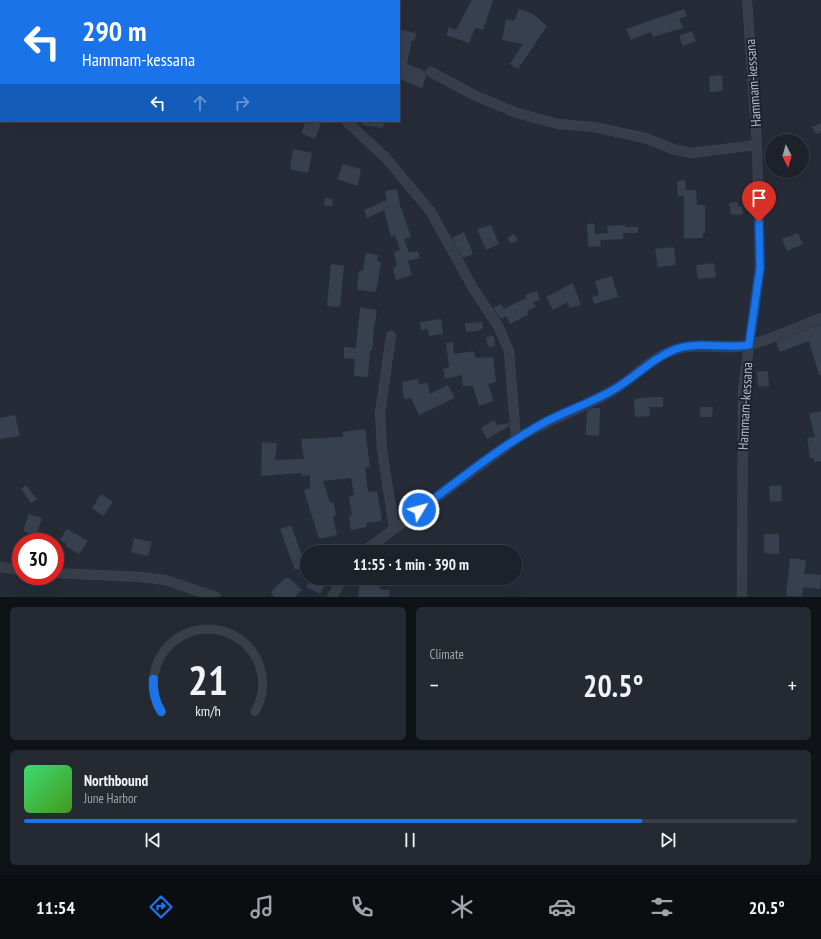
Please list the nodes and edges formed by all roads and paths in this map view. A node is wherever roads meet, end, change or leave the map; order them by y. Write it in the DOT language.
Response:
graph roads {
  1 [pos="747,0"];
  2 [pos="431,72"];
  3 [pos="347,122"];
  4 [pos="757,145"];
  5 [pos="821,318"];
  6 [pos="391,336"];
  7 [pos="749,345"];
  8 [pos="516,440"];
  9 [pos="394,528"];
  10 [pos="372,545"];
  11 [pos="0,568"];
  12 [pos="12,569"];
  13 [pos="64,574"];
  14 [pos="339,585"];
  15 [pos="216,597"];
  16 [pos="332,597"];
  17 [pos="742,597"];
  1 -- 4 [label="street, Hammam-kessana"];
  2 -- 4 [label="street"];
  3 -- 8 [label="street"];
  4 -- 7 [label="street, Hammam-kessana"];
  5 -- 7 [label="street"];
  6 -- 9 [label="street"];
  7 -- 8 [label="street"];
  7 -- 17 [label="street, Hammam-kessana"];
  8 -- 9 [label="street"];
  9 -- 10 [label="street"];
  11 -- 12 [label="street"];
  13 -- 15 [label="street"];
  14 -- 16 [label="street"];
}
